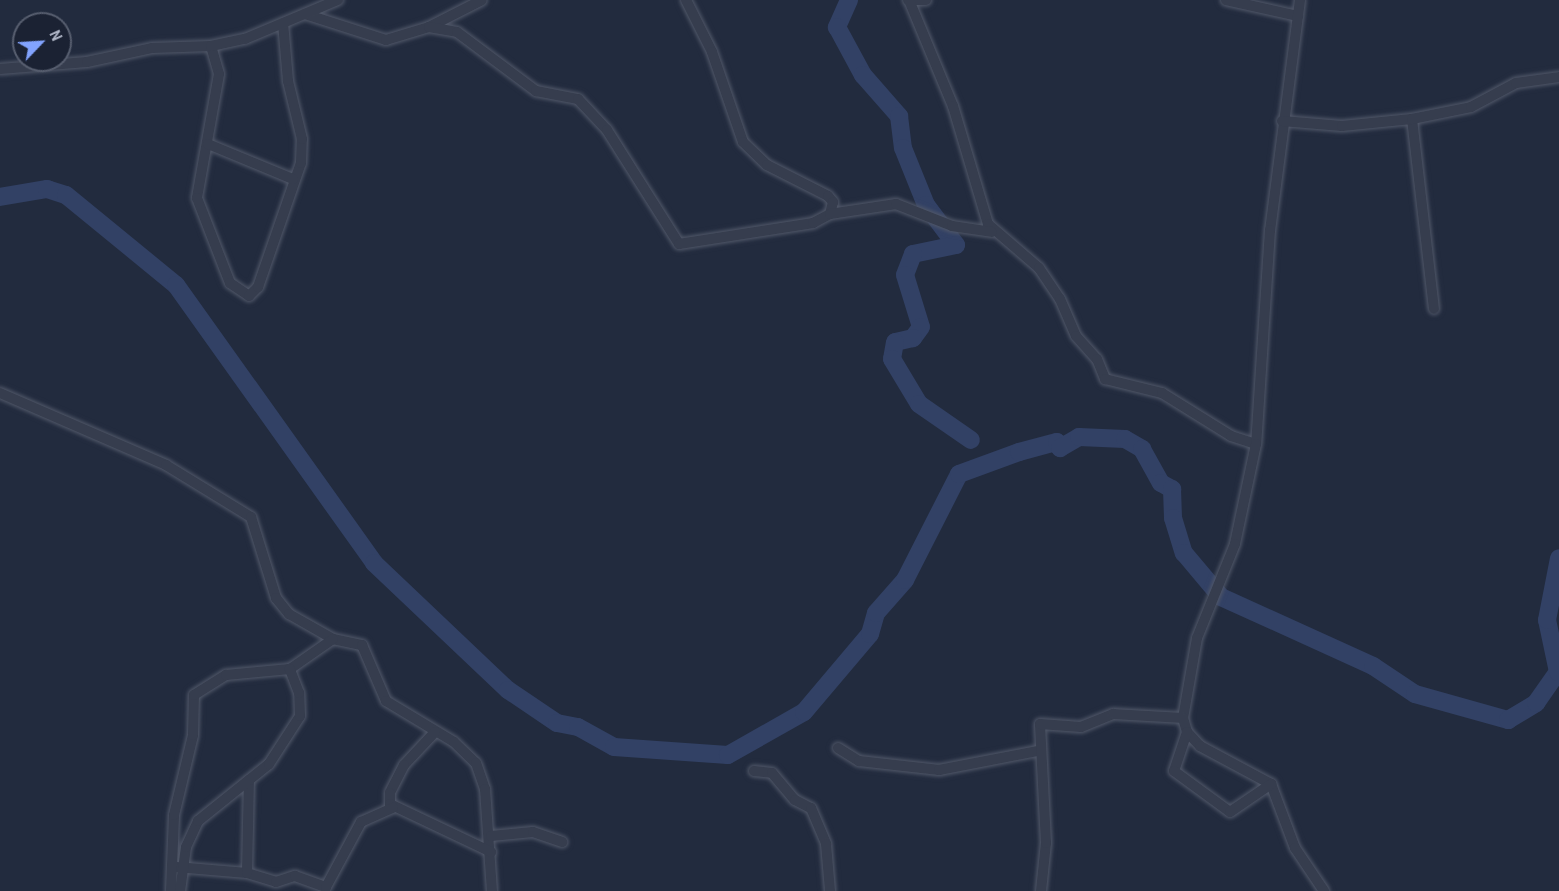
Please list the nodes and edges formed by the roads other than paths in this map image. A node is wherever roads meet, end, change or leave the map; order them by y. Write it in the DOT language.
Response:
graph roads {
  1 [pos="338,0"];
  2 [pos="482,0"];
  3 [pos="686,0"];
  4 [pos="909,0"];
  5 [pos="926,0"];
  6 [pos="1226,0"];
  7 [pos="1300,0"];
  8 [pos="305,14"];
  9 [pos="1298,16"];
  10 [pos="284,23"];
  11 [pos="429,27"];
  12 [pos="212,46"];
  13 [pos="0,69"];
  14 [pos="1559,77"];
  15 [pos="1412,119"];
  16 [pos="1282,121"];
  17 [pos="208,144"];
  18 [pos="293,179"];
  19 [pos="830,214"];
  20 [pos="992,232"];
  21 [pos="1434,309"];
  22 [pos="0,393"];
  23 [pos="1256,444"];
  24 [pos="333,639"];
  25 [pos="290,669"];
  26 [pos="1183,718"];
  27 [pos="435,732"];
  28 [pos="1187,732"];
  29 [pos="838,748"];
  30 [pos="1038,751"];
  31 [pos="754,771"];
  32 [pos="249,780"];
  33 [pos="1271,784"];
  34 [pos="393,808"];
  35 [pos="491,836"];
  36 [pos="562,842"];
  37 [pos="491,852"];
  38 [pos="177,867"];
  39 [pos="247,873"];
  40 [pos="171,891"];
  41 [pos="180,891"];
  42 [pos="492,891"];
  43 [pos="830,891"];
  44 [pos="1041,891"];
  45 [pos="1324,891"];
  1 -- 8 [label="street"];
  2 -- 11 [label="street"];
  3 -- 19 [label="street"];
  4 -- 5 [label="street"];
  4 -- 20 [label="street"];
  6 -- 9 [label="street"];
  7 -- 9 [label="street"];
  8 -- 10 [label="street"];
  8 -- 11 [label="street"];
  9 -- 16 [label="street"];
  10 -- 12 [label="street"];
  10 -- 18 [label="street"];
  11 -- 19 [label="street"];
  12 -- 13 [label="street"];
  12 -- 17 [label="street"];
  14 -- 15 [label="street"];
  15 -- 16 [label="street"];
  15 -- 21 [label="street"];
  16 -- 23 [label="street"];
  17 -- 18 [label="street"];
  17 -- 18 [label="street"];
  19 -- 20 [label="street"];
  20 -- 23 [label="street"];
  22 -- 24 [label="street"];
  23 -- 26 [label="street"];
  24 -- 25 [label="street"];
  24 -- 27 [label="street"];
  25 -- 32 [label="street"];
  25 -- 38 [label="street"];
  26 -- 28 [label="street"];
  26 -- 30 [label="street"];
  27 -- 34 [label="street"];
  27 -- 35 [label="street"];
  28 -- 33 [label="street"];
  28 -- 33 [label="street"];
  29 -- 30 [label="street"];
  30 -- 44 [label="street"];
  31 -- 43 [label="street"];
  32 -- 38 [label="street"];
  32 -- 39 [label="street"];
  33 -- 45 [label="street"];
  34 -- 37 [label="street"];
  34 -- 39 [label="street"];
  35 -- 36 [label="street"];
  35 -- 37 [label="street"];
  37 -- 42 [label="street"];
  38 -- 39 [label="street"];
  38 -- 40 [label="street"];
  38 -- 41 [label="street"];
}
